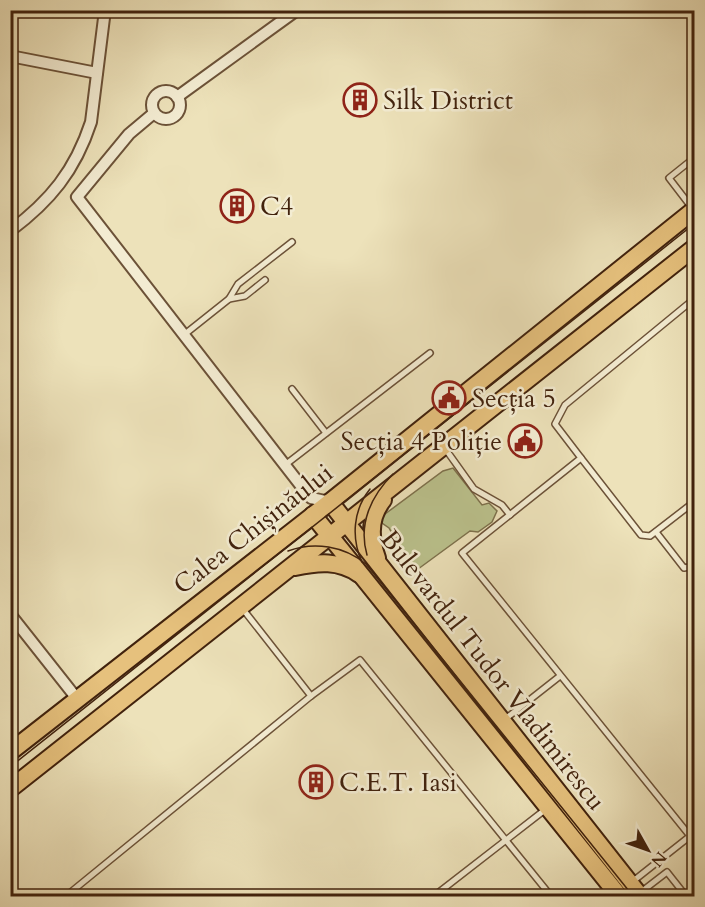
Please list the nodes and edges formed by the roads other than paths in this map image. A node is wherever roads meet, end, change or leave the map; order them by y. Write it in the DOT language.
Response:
graph roads {
  1 [pos="105,10"];
  2 [pos="297,10"];
  3 [pos="10,56"];
  4 [pos="97,73"];
  5 [pos="177,96"];
  6 [pos="154,113"];
  7 [pos="694,158"];
  8 [pos="694,211"];
  9 [pos="10,231"];
  10 [pos="292,242"];
  11 [pos="694,248"];
  12 [pos="266,280"];
  13 [pos="229,299"];
  14 [pos="694,299"];
  15 [pos="185,334"];
  16 [pos="430,353"];
  17 [pos="292,388"];
  18 [pos="326,433"];
  19 [pos="443,447"];
  20 [pos="581,458"];
  21 [pos="285,465"];
  22 [pos="396,486"];
  23 [pos="311,498"];
  24 [pos="330,502"];
  25 [pos="692,504"];
  26 [pos="694,511"];
  27 [pos="313,515"];
  28 [pos="510,515"];
  29 [pos="347,524"];
  30 [pos="656,532"];
  31 [pos="330,537"];
  32 [pos="694,566"];
  33 [pos="291,567"];
  34 [pos="380,567"];
  35 [pos="365,578"];
  36 [pos="241,607"];
  37 [pos="10,614"];
  38 [pos="560,676"];
  39 [pos="311,696"];
  40 [pos="78,700"];
  41 [pos="494,728"];
  42 [pos="10,752"];
  43 [pos="10,789"];
  44 [pos="554,803"];
  45 [pos="692,834"];
  46 [pos="507,839"];
  47 [pos="630,894"];
  48 [pos="66,897"];
  49 [pos="434,897"];
  50 [pos="551,897"];
  51 [pos="686,897"];
  1 -- 4 [label="street"];
  2 -- 5 [label="street"];
  3 -- 4 [label="street"];
  4 -- 9 [label="street"];
  5 -- 6 [label="street"];
  5 -- 6 [label="street"];
  6 -- 15 [label="street"];
  7 -- 8 [label="lane"];
  8 -- 24 [label="main road, Calea Chișinăului"];
  10 -- 13 [label="lane"];
  11 -- 19 [label="main road, Calea Chișinăului"];
  12 -- 13 [label="lane"];
  13 -- 15 [label="lane"];
  14 -- 20 [label="lane"];
  15 -- 21 [label="street"];
  16 -- 18 [label="lane"];
  17 -- 18 [label="lane"];
  18 -- 21 [label="lane"];
  19 -- 22 [label="main road, Calea Chișinăului"];
  19 -- 28 [label="lane"];
  20 -- 28 [label="lane"];
  20 -- 30 [label="lane"];
  21 -- 23 [label="street"];
  22 -- 29 [label="main road, Calea Chișinăului"];
  22 -- 34 [label="main road"];
  23 -- 24 [label="street"];
  23 -- 27 [label="street"];
  24 -- 27 [label="main road, Calea Chișinăului"];
  24 -- 29 [label="main road, Bulevardul Tudor Vladimirescu"];
  25 -- 26 [label="lane"];
  25 -- 30 [label="lane"];
  27 -- 31 [label="main road, Bulevardul Tudor Vladimirescu"];
  27 -- 40 [label="main road, Calea Chișinăului"];
  28 -- 38 [label="lane"];
  29 -- 31 [label="main road, Calea Chișinăului"];
  29 -- 34 [label="main road, Bulevardul Tudor Vladimirescu"];
  30 -- 32 [label="lane"];
  31 -- 33 [label="main road, Calea Chișinăului"];
  31 -- 35 [label="main road, Bulevardul Tudor Vladimirescu"];
  33 -- 35 [label="main road"];
  33 -- 36 [label="main road, Calea Chișinăului"];
  34 -- 41 [label="main road, Bulevardul Tudor Vladimirescu"];
  35 -- 41 [label="main road, Bulevardul Tudor Vladimirescu"];
  36 -- 39 [label="lane"];
  36 -- 43 [label="main road, Calea Chișinăului"];
  37 -- 40 [label="street"];
  38 -- 41 [label="lane"];
  38 -- 45 [label="lane"];
  39 -- 46 [label="lane"];
  39 -- 48 [label="lane"];
  40 -- 42 [label="main road, Calea Chișinăului"];
  41 -- 44 [label="main road, Bulevardul Tudor Vladimirescu"];
  44 -- 46 [label="lane"];
  44 -- 47 [label="main road, Bulevardul Tudor Vladimirescu"];
  45 -- 47 [label="lane"];
  46 -- 49 [label="lane"];
  46 -- 50 [label="lane"];
  47 -- 51 [label="lane"];
}
